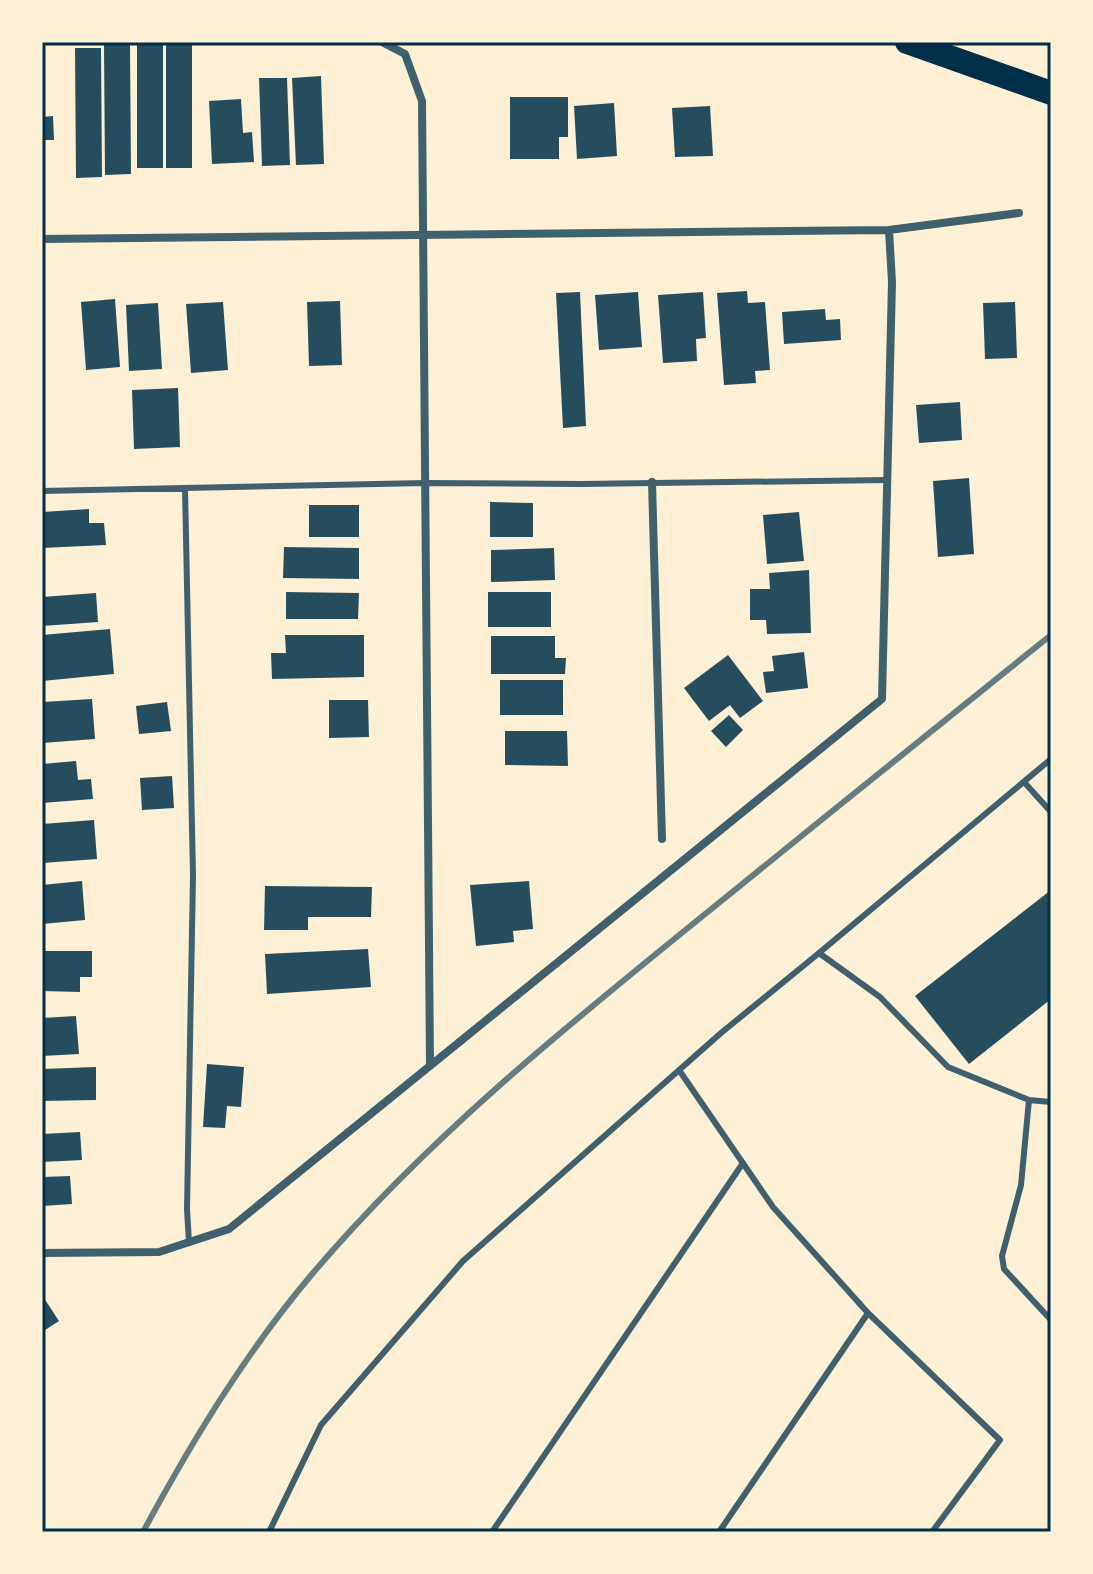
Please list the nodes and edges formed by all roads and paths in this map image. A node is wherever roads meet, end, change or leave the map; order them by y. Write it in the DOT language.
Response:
graph roads {
  1 [pos="382,42"];
  2 [pos="897,42"];
  3 [pos="917,45"];
  4 [pos="1051,93"];
  5 [pos="1019,213"];
  6 [pos="889,230"];
  7 [pos="424,235"];
  8 [pos="42,239"];
  9 [pos="887,480"];
  10 [pos="652,482"];
  11 [pos="426,483"];
  12 [pos="185,488"];
  13 [pos="42,491"];
  14 [pos="1051,759"];
  15 [pos="1024,782"];
  16 [pos="1051,812"];
  17 [pos="662,839"];
  18 [pos="819,953"];
  19 [pos="430,1065"];
  20 [pos="679,1070"];
  21 [pos="1029,1100"];
  22 [pos="1051,1102"];
  23 [pos="743,1163"];
  24 [pos="189,1243"];
  25 [pos="42,1253"];
  26 [pos="868,1313"];
  27 [pos="1051,1320"];
  28 [pos="269,1532"];
  29 [pos="492,1532"];
  30 [pos="719,1532"];
  31 [pos="932,1532"];
  1 -- 7 [label="street"];
  2 -- 3 [label="highway"];
  3 -- 4 [label="highway"];
  5 -- 6 [label="street"];
  6 -- 7 [label="street"];
  6 -- 9 [label="street"];
  7 -- 8 [label="street"];
  7 -- 11 [label="street"];
  9 -- 10 [label="lane"];
  9 -- 19 [label="street"];
  10 -- 11 [label="lane"];
  10 -- 17 [label="street"];
  11 -- 12 [label="lane"];
  11 -- 19 [label="street"];
  12 -- 13 [label="lane"];
  12 -- 24 [label="lane"];
  14 -- 15 [label="lane"];
  15 -- 16 [label="lane"];
  15 -- 18 [label="lane"];
  18 -- 20 [label="lane"];
  18 -- 21 [label="lane"];
  19 -- 24 [label="street"];
  20 -- 23 [label="lane"];
  20 -- 28 [label="lane"];
  21 -- 22 [label="lane"];
  21 -- 27 [label="lane"];
  23 -- 26 [label="lane"];
  23 -- 29 [label="lane"];
  24 -- 25 [label="street"];
  26 -- 30 [label="lane"];
  26 -- 31 [label="lane"];
}
